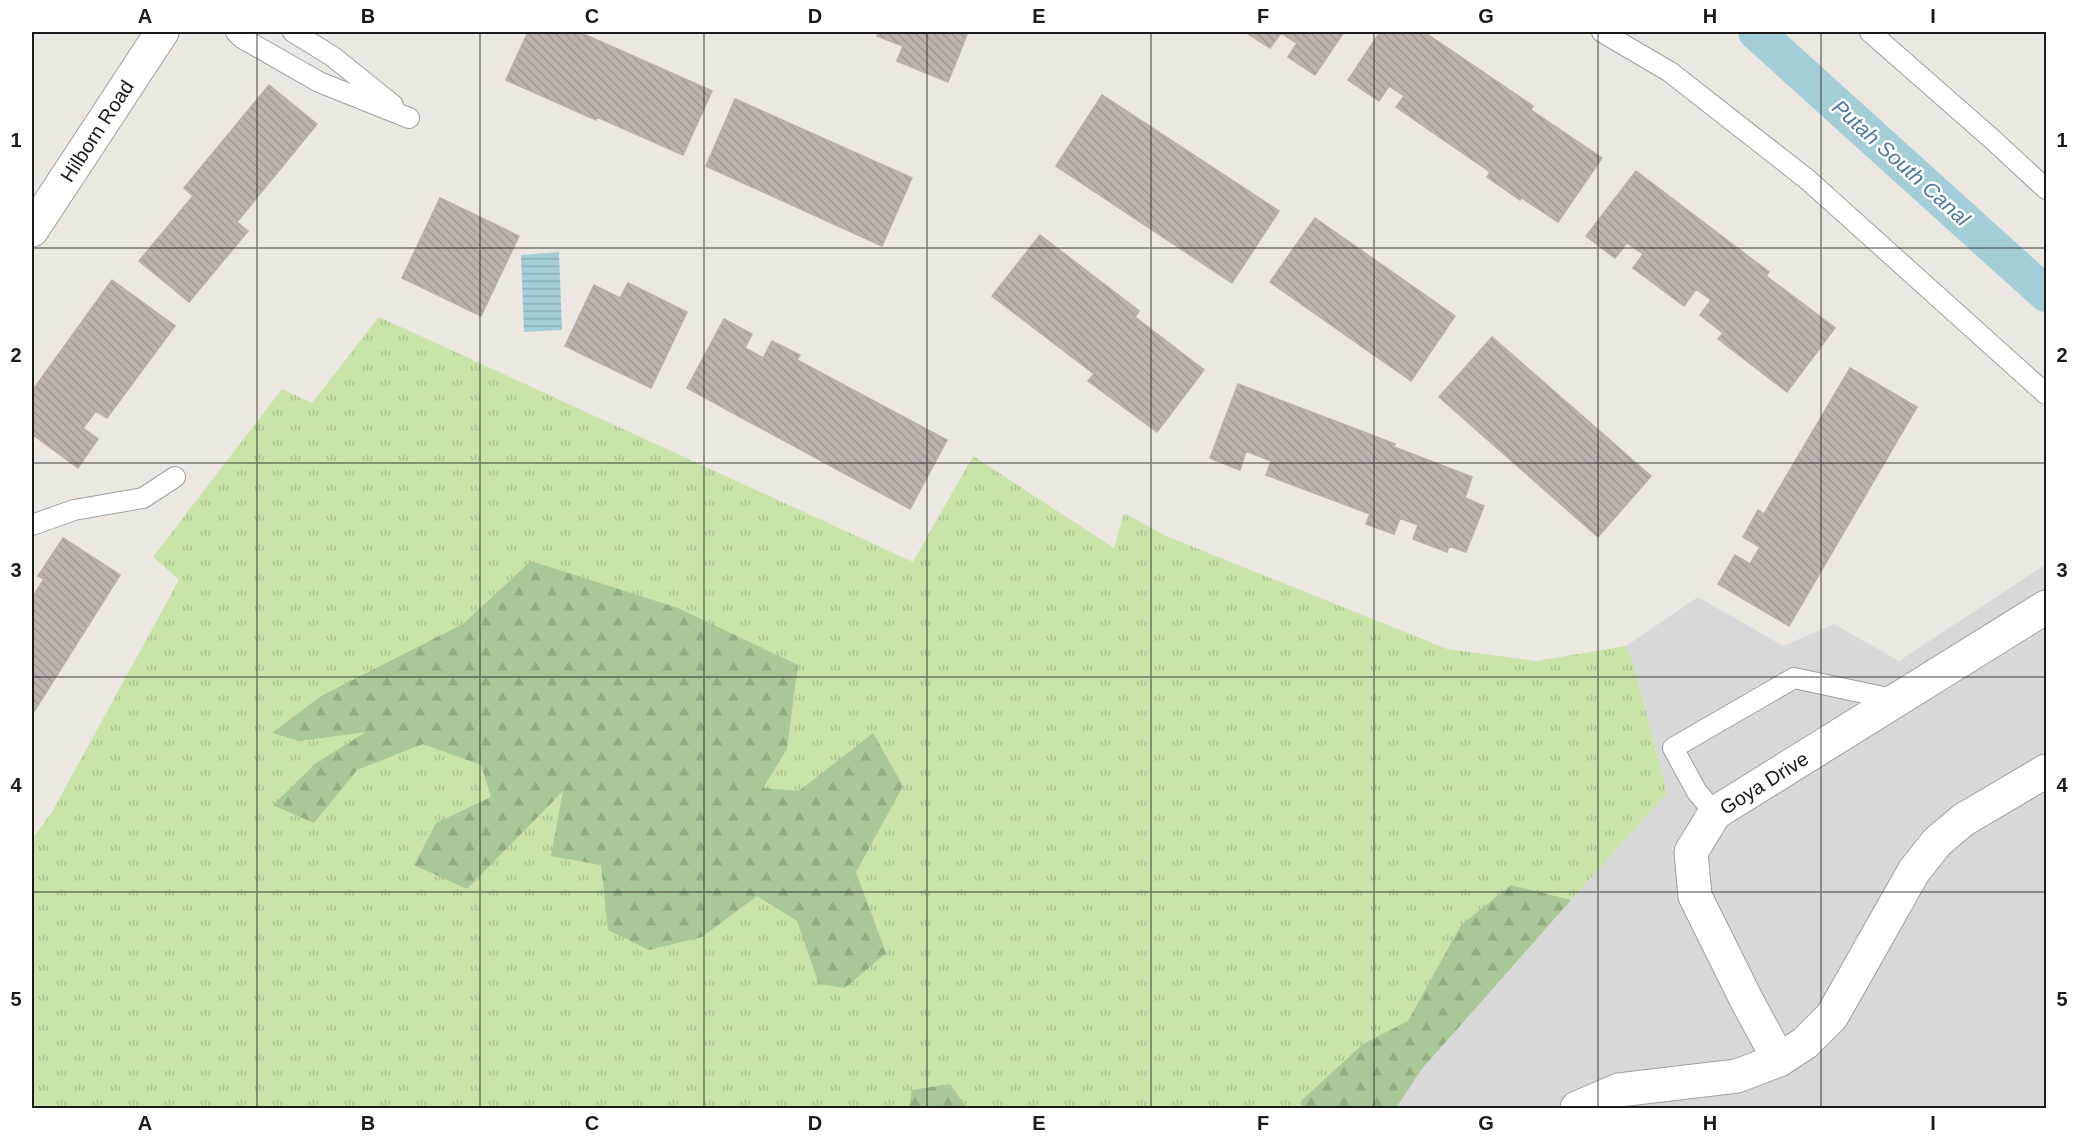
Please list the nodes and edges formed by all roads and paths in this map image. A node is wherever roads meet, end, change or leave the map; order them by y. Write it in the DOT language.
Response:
graph roads {
  1 [pos="162,32"];
  2 [pos="237,32"];
  3 [pos="293,32"];
  4 [pos="1602,32"];
  5 [pos="1870,32"];
  6 [pos="2046,189"];
  7 [pos="32,230"];
  8 [pos="2046,394"];
  9 [pos="175,477"];
  10 [pos="32,525"];
  11 [pos="2046,607"];
  12 [pos="1897,700"];
  13 [pos="2046,771"];
  14 [pos="1715,813"];
  15 [pos="1779,1060"];
  16 [pos="1577,1108"];
  1 -- 7 [label="street, Hilborn Road"];
  2 -- 3 [label="lane"];
  4 -- 8 [label="lane"];
  5 -- 6 [label="lane"];
  9 -- 10 [label="lane"];
  11 -- 12 [label="street, Goya Drive"];
  12 -- 14 [label="street, Goya Drive"];
  12 -- 14 [label="lane"];
  13 -- 15 [label="street"];
  14 -- 15 [label="street, Goya Drive"];
  15 -- 16 [label="street"];
}
